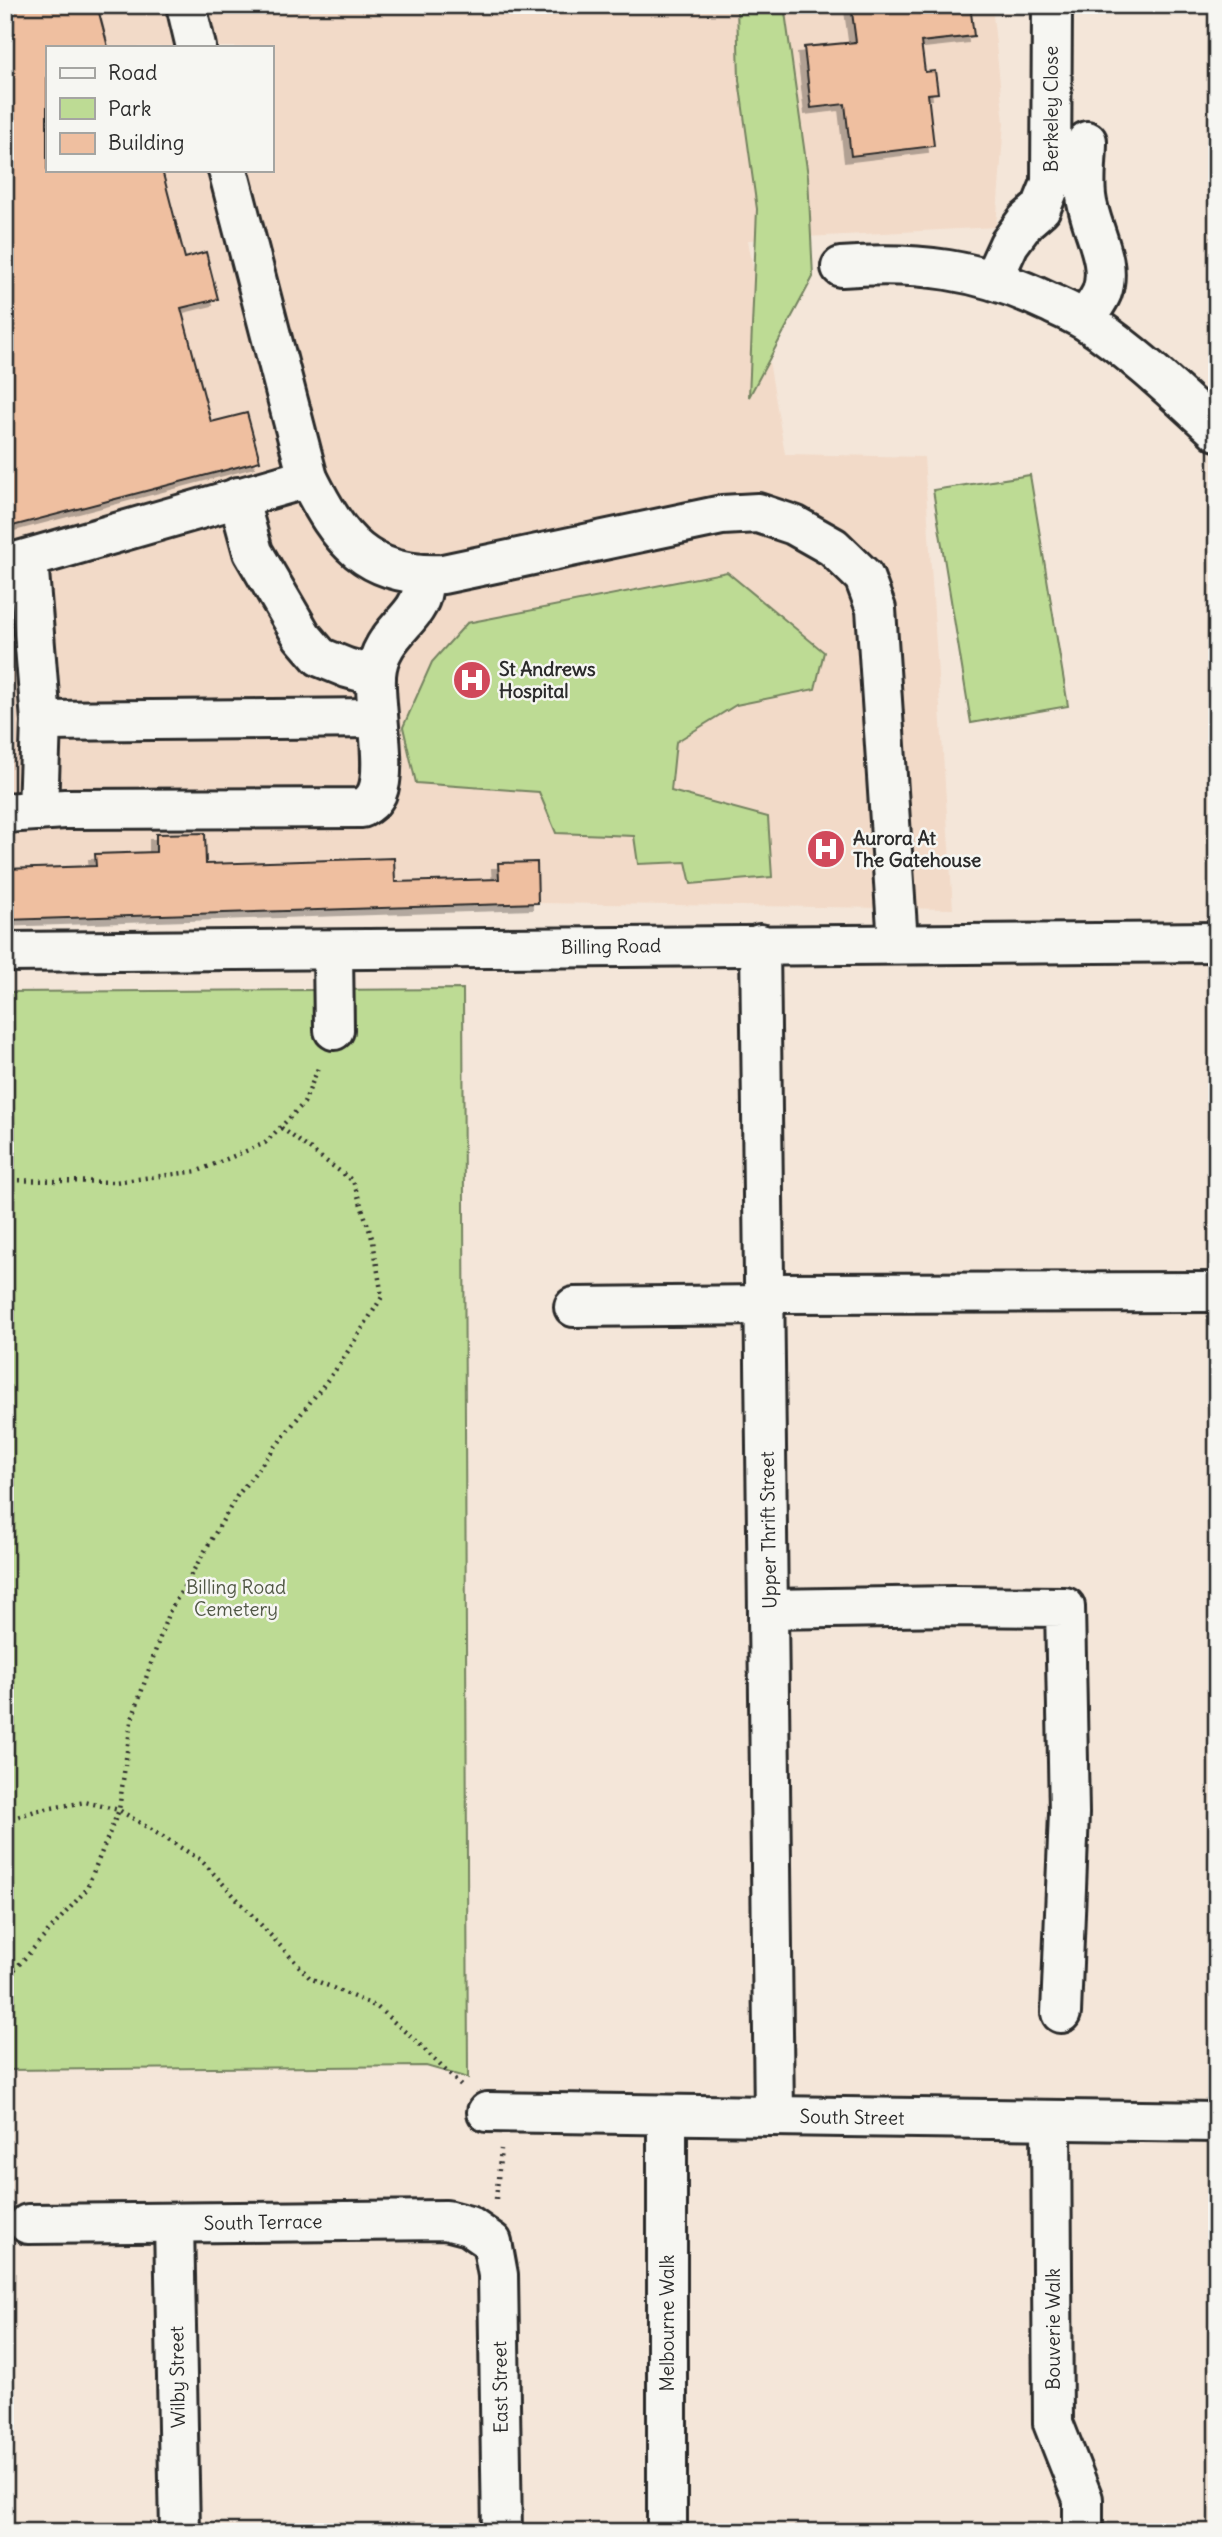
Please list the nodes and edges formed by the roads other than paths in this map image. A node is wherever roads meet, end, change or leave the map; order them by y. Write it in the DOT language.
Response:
graph roads {
  1 [pos="186,5"];
  2 [pos="1052,5"];
  3 [pos="197,46"];
  4 [pos="1087,141"];
  5 [pos="229,172"];
  6 [pos="841,267"];
  7 [pos="993,279"];
  8 [pos="1085,320"];
  9 [pos="1217,431"];
  10 [pos="308,478"];
  11 [pos="238,498"];
  12 [pos="17,562"];
  13 [pos="421,575"];
  14 [pos="376,676"];
  15 [pos="378,718"];
  16 [pos="41,721"];
  17 [pos="22,812"];
  18 [pos="1217,942"];
  19 [pos="898,943"];
  20 [pos="760,944"];
  21 [pos="333,951"];
  22 [pos="5,952"];
  23 [pos="334,1030"];
  24 [pos="1217,1292"];
  25 [pos="765,1299"];
  26 [pos="574,1307"];
  27 [pos="769,1609"];
  28 [pos="1061,2013"];
  29 [pos="496,2112"];
  30 [pos="667,2115"];
  31 [pos="775,2116"];
  32 [pos="1051,2120"];
  33 [pos="1217,2122"];
  34 [pos="174,2223"];
  35 [pos="28,2224"];
  36 [pos="492,2242"];
  37 [pos="180,2532"];
  38 [pos="502,2532"];
  39 [pos="667,2532"];
  40 [pos="1083,2532"];
  1 -- 3 [label="street"];
  2 -- 7 [label="street, Berkeley Close"];
  4 -- 8 [label="street, Berkeley Close"];
  5 -- 10 [label="street"];
  6 -- 7 [label="street"];
  7 -- 8 [label="street"];
  8 -- 9 [label="street"];
  10 -- 11 [label="street"];
  10 -- 13 [label="street"];
  11 -- 12 [label="street"];
  11 -- 14 [label="street"];
  12 -- 16 [label="street"];
  13 -- 14 [label="street"];
  13 -- 19 [label="street"];
  14 -- 15 [label="street"];
  15 -- 16 [label="street"];
  15 -- 17 [label="street"];
  16 -- 17 [label="street"];
  18 -- 19 [label="street, Billing Road"];
  19 -- 20 [label="street, Billing Road"];
  20 -- 21 [label="street, Billing Road"];
  20 -- 25 [label="street, Upper Thrift Street"];
  21 -- 22 [label="street, Billing Road"];
  21 -- 23 [label="street"];
  24 -- 25 [label="street"];
  25 -- 26 [label="street"];
  25 -- 27 [label="street, Upper Thrift Street"];
  27 -- 28 [label="street"];
  27 -- 31 [label="street, Upper Thrift Street"];
  29 -- 30 [label="street, South Street"];
  30 -- 31 [label="street, South Street"];
  30 -- 39 [label="street, Melbourne Walk"];
  31 -- 32 [label="street, South Street"];
  32 -- 33 [label="street, South Street"];
  32 -- 40 [label="street, Bouverie Walk"];
  34 -- 35 [label="street, South Terrace"];
  34 -- 36 [label="street, South Terrace"];
  34 -- 37 [label="street, Wilby Street"];
  36 -- 38 [label="street, East Street"];
}
